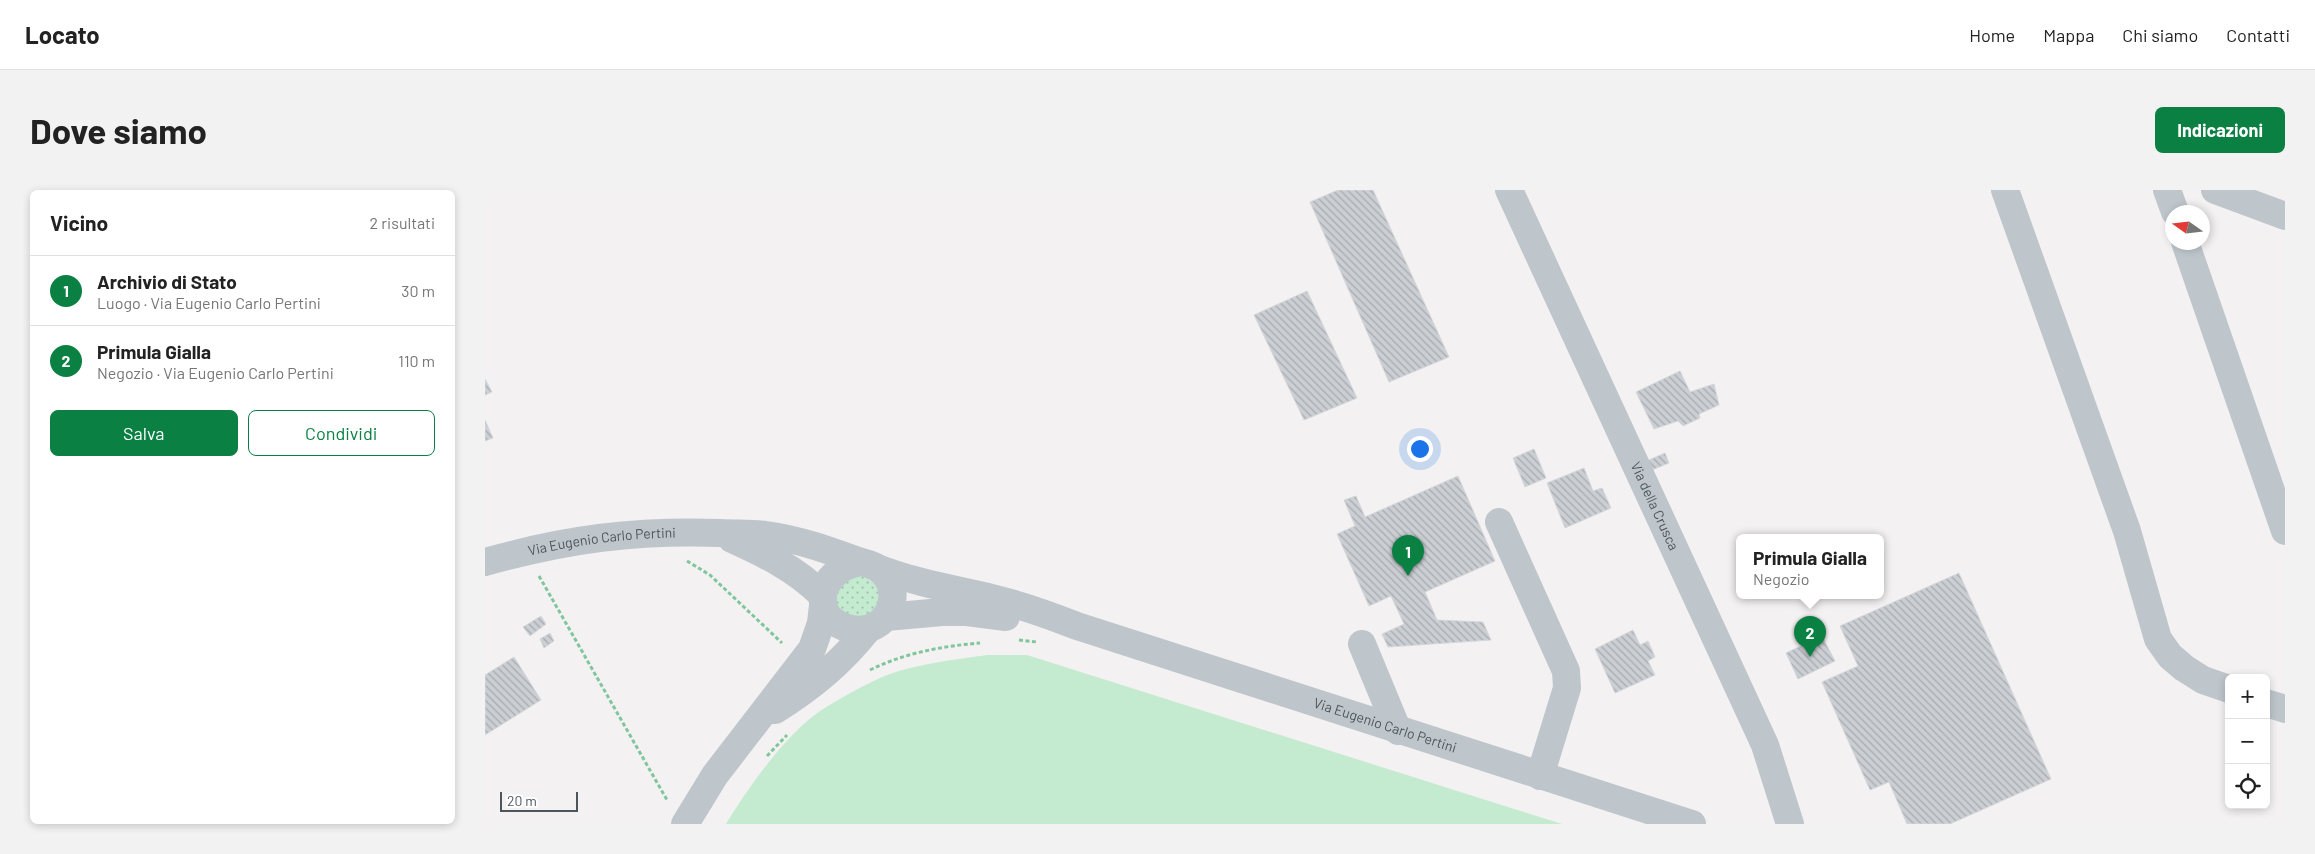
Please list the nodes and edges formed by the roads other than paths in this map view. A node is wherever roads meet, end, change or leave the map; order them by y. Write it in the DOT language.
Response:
graph roads {
  1 [pos="1509,190"];
  2 [pos="2005,190"];
  3 [pos="2167,190"];
  4 [pos="2215,190"];
  5 [pos="2172,205"];
  6 [pos="2285,216"];
  7 [pos="2188,250"];
  8 [pos="1499,522"];
  9 [pos="2285,531"];
  10 [pos="719,533"];
  11 [pos="485,562"];
  12 [pos="871,566"];
  13 [pos="822,601"];
  14 [pos="877,623"];
  15 [pos="1077,626"];
  16 [pos="1362,644"];
  17 [pos="2225,688"];
  18 [pos="2270,704"];
  19 [pos="2285,709"];
  20 [pos="761,718"];
  21 [pos="1397,731"];
  22 [pos="1540,776"];
  23 [pos="675,816"];
  24 [pos="1692,824"];
  25 [pos="1790,824"];
  1 -- 25 [label="street, Via della Crusca"];
  2 -- 17 [label="street"];
  3 -- 5 [label="street"];
  4 -- 6 [label="street"];
  7 -- 9 [label="street"];
  8 -- 22 [label="street"];
  10 -- 11 [label="street, Via Eugenio Carlo Pertini"];
  10 -- 12 [label="street, Via Eugenio Carlo Pertini"];
  10 -- 13 [label="street, Via Eugenio Carlo Pertini"];
  12 -- 13 [label="street"];
  12 -- 14 [label="street"];
  12 -- 15 [label="street, Via Eugenio Carlo Pertini"];
  13 -- 14 [label="street"];
  13 -- 20 [label="street"];
  14 -- 15 [label="street, Via Eugenio Carlo Pertini"];
  14 -- 20 [label="street"];
  15 -- 21 [label="street, Via Eugenio Carlo Pertini"];
  16 -- 21 [label="street"];
  18 -- 19 [label="street"];
  20 -- 23 [label="street"];
  21 -- 22 [label="street, Via Eugenio Carlo Pertini"];
  22 -- 24 [label="street, Via Eugenio Carlo Pertini"];
}
